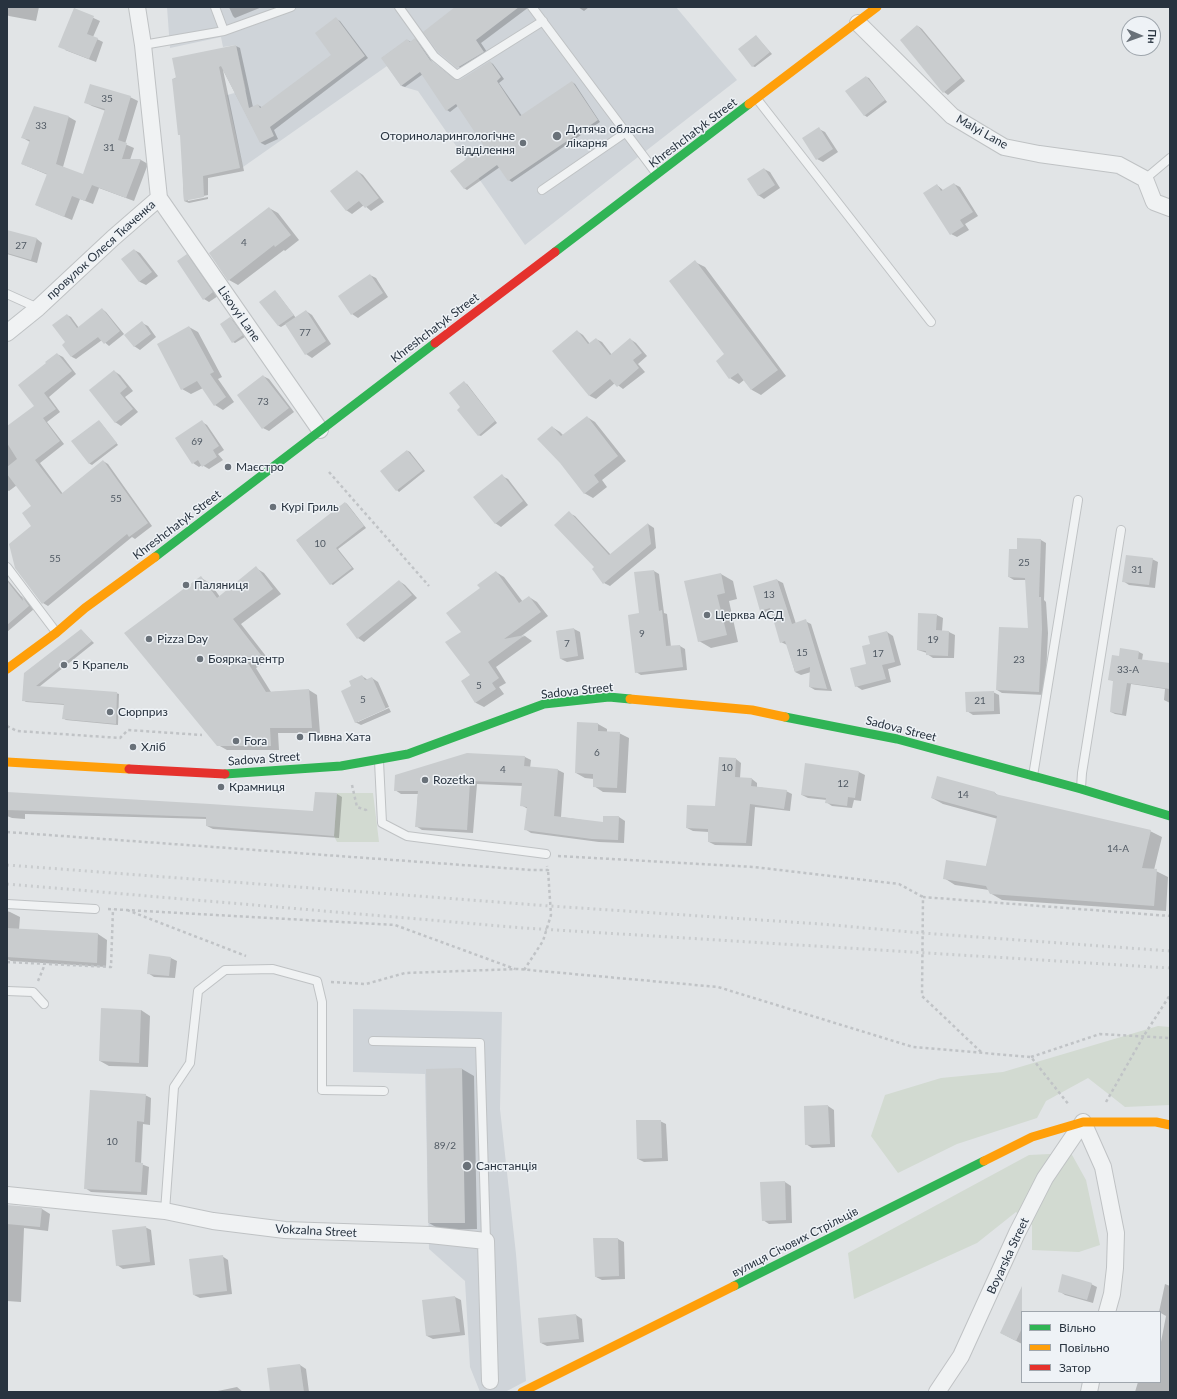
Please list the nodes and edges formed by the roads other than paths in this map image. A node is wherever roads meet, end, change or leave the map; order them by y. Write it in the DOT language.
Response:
graph roads {
  1 [pos="137,7"];
  2 [pos="215,7"];
  3 [pos="291,7"];
  4 [pos="399,7"];
  5 [pos="532,7"];
  6 [pos="878,7"];
  7 [pos="543,21"];
  8 [pos="858,23"];
  9 [pos="224,32"];
  10 [pos="143,45"];
  11 [pos="757,99"];
  12 [pos="625,133"];
  13 [pos="1170,158"];
  14 [pos="657,175"];
  15 [pos="1145,179"];
  16 [pos="542,190"];
  17 [pos="159,198"];
  18 [pos="1170,208"];
  19 [pos="7,294"];
  20 [pos="38,308"];
  21 [pos="931,322"];
  22 [pos="7,333"];
  23 [pos="320,430"];
  24 [pos="1078,500"];
  25 [pos="1121,530"];
  26 [pos="7,567"];
  27 [pos="56,633"];
  28 [pos="7,669"];
  29 [pos="379,759"];
  30 [pos="7,762"];
  31 [pos="1033,776"];
  32 [pos="1081,789"];
  33 [pos="1170,816"];
  34 [pos="546,854"];
  35 [pos="7,904"];
  36 [pos="95,909"];
  37 [pos="7,991"];
  38 [pos="44,1004"];
  39 [pos="372,1041"];
  40 [pos="384,1091"];
  41 [pos="1083,1122"];
  42 [pos="1170,1125"];
  43 [pos="7,1195"];
  44 [pos="165,1211"];
  45 [pos="486,1241"];
  46 [pos="1107,1311"];
  47 [pos="490,1381"];
  48 [pos="522,1392"];
  49 [pos="937,1392"];
  1 -- 10 [label="street, провулок Олеся Ткаченка"];
  2 -- 9 [label="lane"];
  3 -- 9 [label="lane"];
  4 -- 7 [label="lane"];
  5 -- 7 [label="lane"];
  6 -- 8 [label="street, Khreshchatyk Street"];
  7 -- 12 [label="lane"];
  8 -- 11 [label="street, Khreshchatyk Street"];
  8 -- 15 [label="street, Malyi Lane"];
  9 -- 10 [label="lane"];
  10 -- 17 [label="street, провулок Олеся Ткаченка"];
  11 -- 14 [label="street, Khreshchatyk Street"];
  11 -- 21 [label="lane"];
  12 -- 14 [label="lane"];
  12 -- 16 [label="lane"];
  13 -- 15 [label="lane"];
  14 -- 23 [label="street, Khreshchatyk Street"];
  15 -- 18 [label="street"];
  17 -- 20 [label="street, провулок Олеся Ткаченка"];
  17 -- 23 [label="street, Lisovyi Lane"];
  19 -- 20 [label="lane"];
  20 -- 22 [label="street, провулок Олеся Ткаченка"];
  23 -- 27 [label="street, Khreshchatyk Street"];
  24 -- 31 [label="lane"];
  25 -- 32 [label="lane"];
  26 -- 27 [label="lane"];
  27 -- 28 [label="street, Khreshchatyk Street"];
  29 -- 30 [label="street, Sadova Street"];
  29 -- 31 [label="street, Sadova Street"];
  29 -- 34 [label="lane"];
  31 -- 32 [label="street, Sadova Street"];
  32 -- 33 [label="street, Sadova Street"];
  35 -- 36 [label="lane"];
  37 -- 38 [label="lane"];
  39 -- 45 [label="lane"];
  40 -- 44 [label="lane"];
  41 -- 42 [label="street, вулиця Січових Стрільців"];
  41 -- 46 [label="street"];
  41 -- 48 [label="street, вулиця Січових Стрільців"];
  41 -- 49 [label="street, Boyarska Street"];
  43 -- 44 [label="street, Vokzalna Street"];
  44 -- 45 [label="street, Vokzalna Street"];
  45 -- 47 [label="street"];
}
